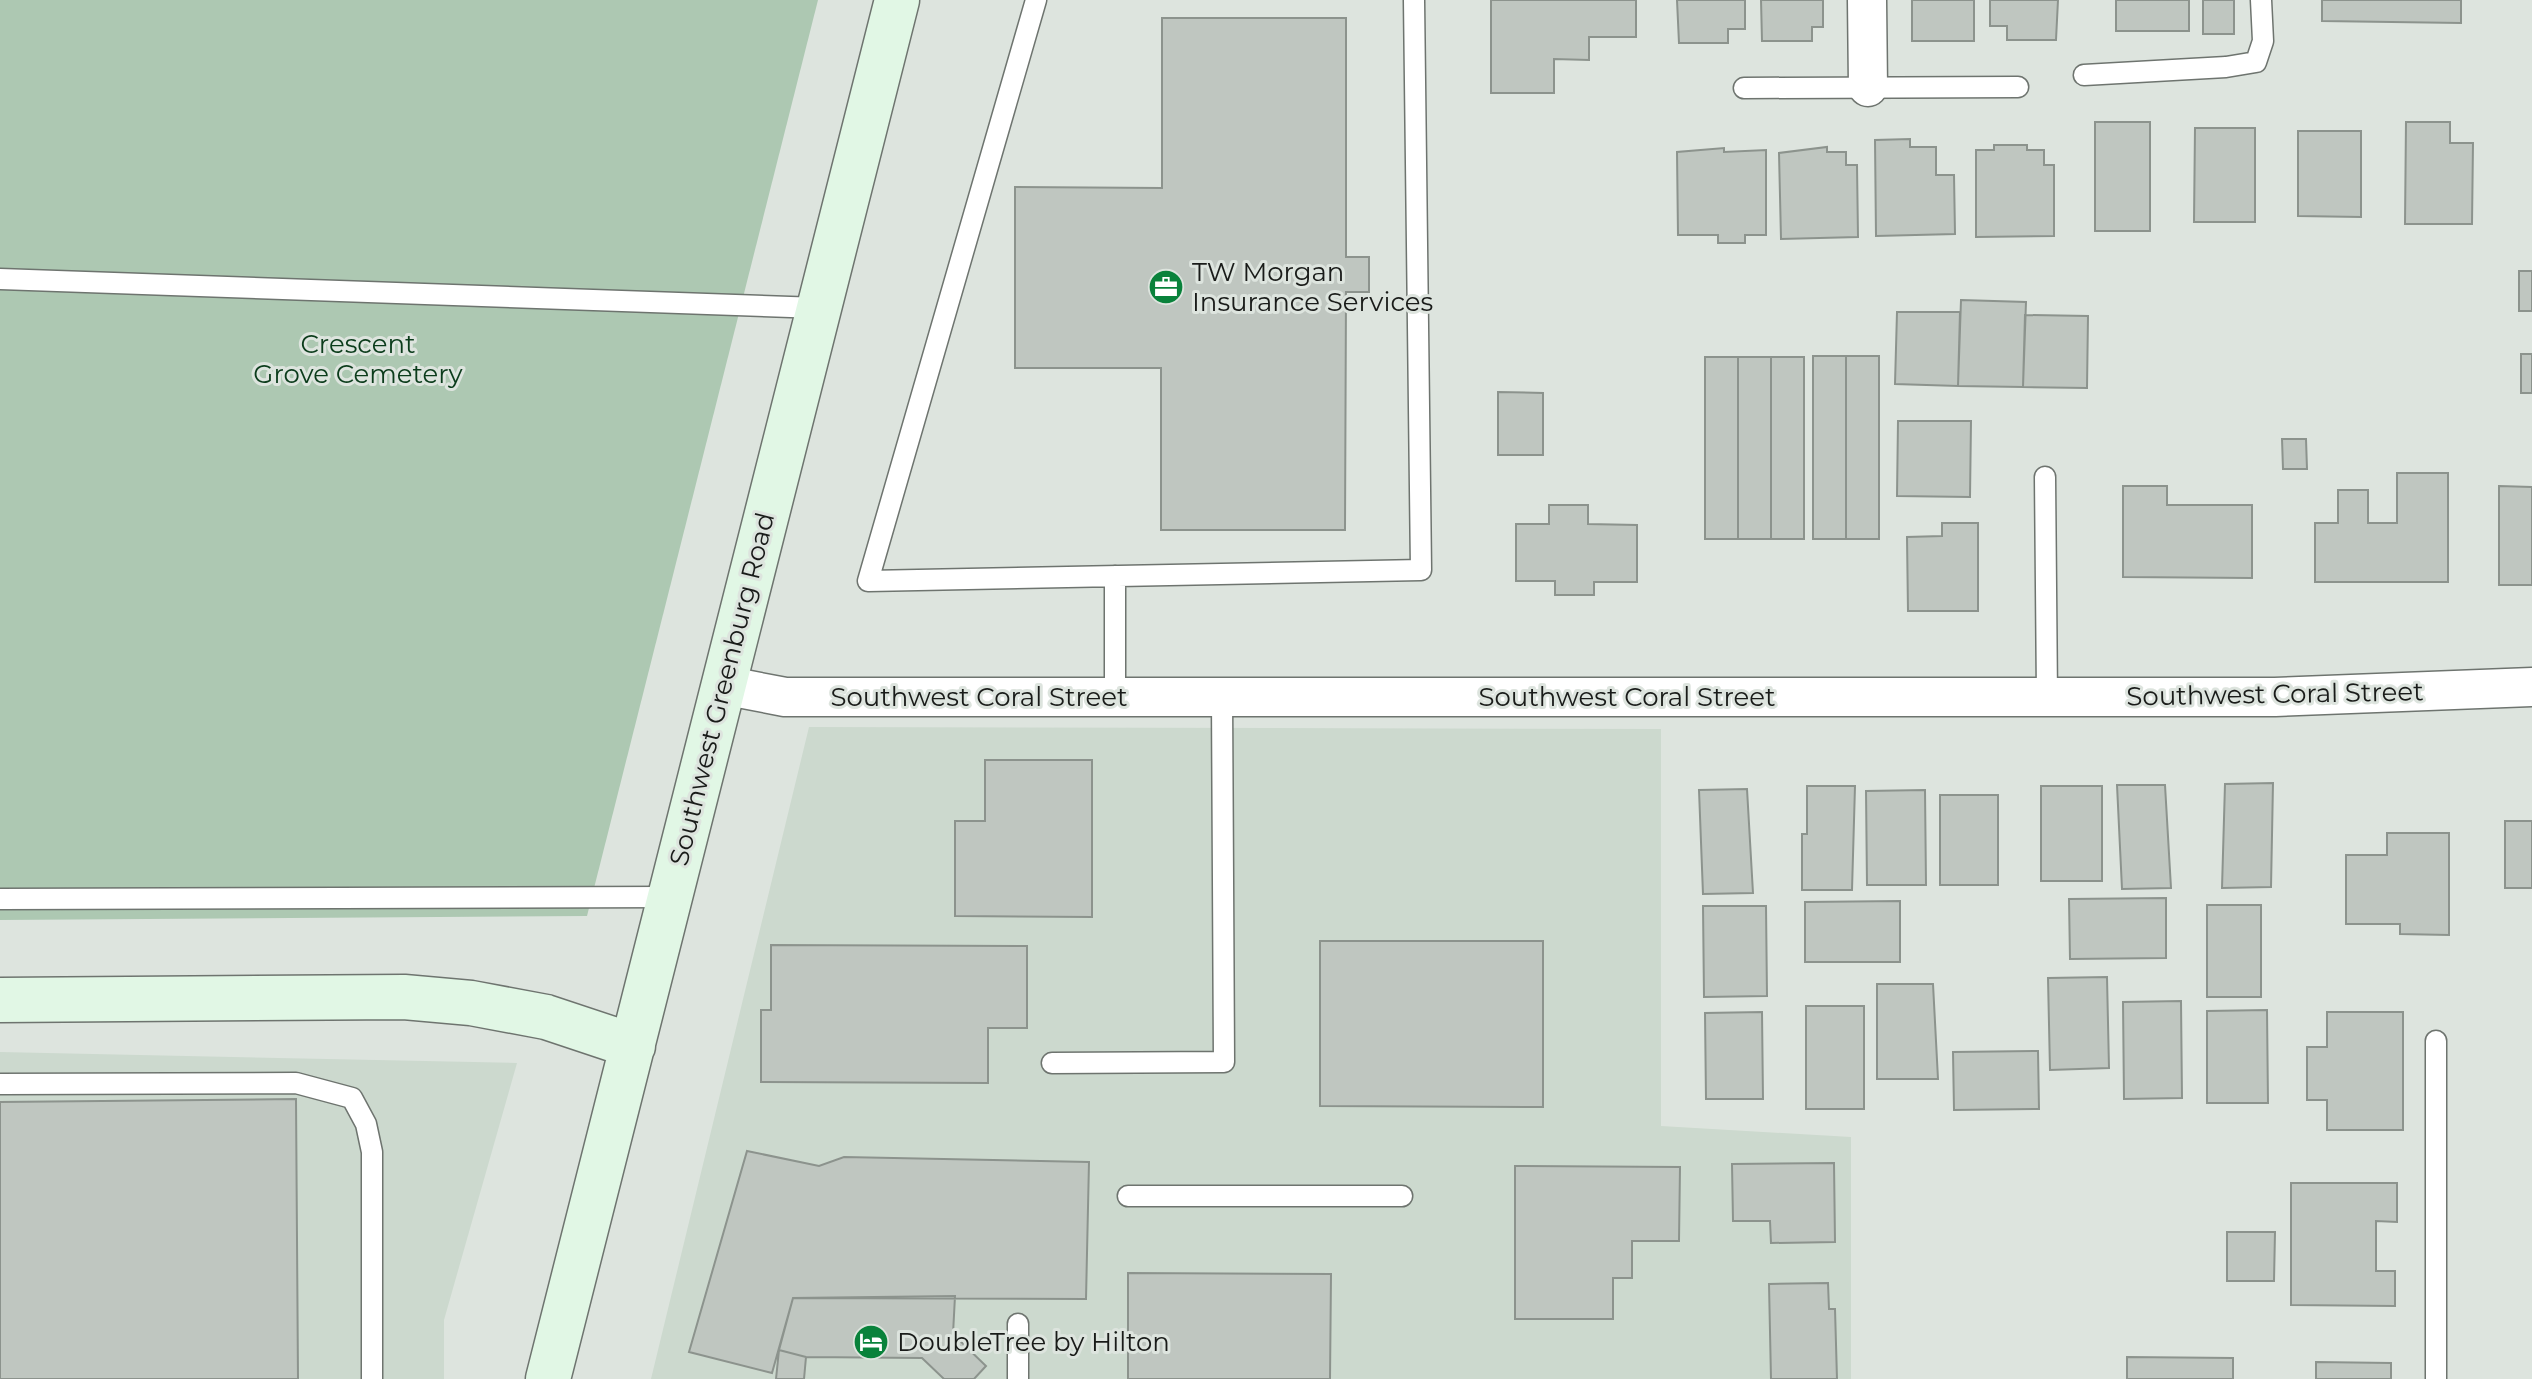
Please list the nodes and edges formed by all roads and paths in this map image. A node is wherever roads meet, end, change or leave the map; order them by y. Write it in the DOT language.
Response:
graph roads {
  1 [pos="897,0"];
  2 [pos="1036,0"];
  3 [pos="1414,0"];
  4 [pos="1867,0"];
  5 [pos="2261,0"];
  6 [pos="2084,75"];
  7 [pos="1868,87"];
  8 [pos="2018,87"];
  9 [pos="1744,88"];
  10 [pos="0,279"];
  11 [pos="819,308"];
  12 [pos="2045,477"];
  13 [pos="1115,576"];
  14 [pos="723,685"];
  15 [pos="2532,687"];
  16 [pos="1115,697"];
  17 [pos="1222,697"];
  18 [pos="2047,697"];
  19 [pos="670,897"];
  20 [pos="0,899"];
  21 [pos="0,1000"];
  22 [pos="2436,1041"];
  23 [pos="633,1046"];
  24 [pos="1052,1063"];
  25 [pos="0,1084"];
  26 [pos="1128,1196"];
  27 [pos="1402,1196"];
  28 [pos="1018,1324"];
  29 [pos="372,1379"];
  30 [pos="548,1379"];
  31 [pos="1018,1379"];
  32 [pos="2436,1379"];
  1 -- 11 [label="main road, Southwest Greenburg Road"];
  2 -- 13 [label="lane"];
  3 -- 13 [label="lane"];
  4 -- 7 [label="street"];
  5 -- 6 [label="lane"];
  7 -- 8 [label="lane"];
  7 -- 9 [label="lane"];
  10 -- 11 [label="lane"];
  11 -- 14 [label="main road, Southwest Greenburg Road"];
  12 -- 18 [label="lane"];
  13 -- 16 [label="lane"];
  14 -- 16 [label="street, Southwest Coral Street"];
  14 -- 19 [label="main road, Southwest Greenburg Road"];
  15 -- 18 [label="street, Southwest Coral Street"];
  16 -- 17 [label="street, Southwest Coral Street"];
  17 -- 18 [label="street, Southwest Coral Street"];
  17 -- 24 [label="lane"];
  19 -- 20 [label="lane"];
  19 -- 23 [label="main road, Southwest Greenburg Road"];
  21 -- 23 [label="main road"];
  22 -- 32 [label="lane"];
  23 -- 30 [label="main road, Southwest Greenburg Road"];
  25 -- 29 [label="lane"];
  26 -- 27 [label="lane"];
  28 -- 31 [label="lane"];
}
